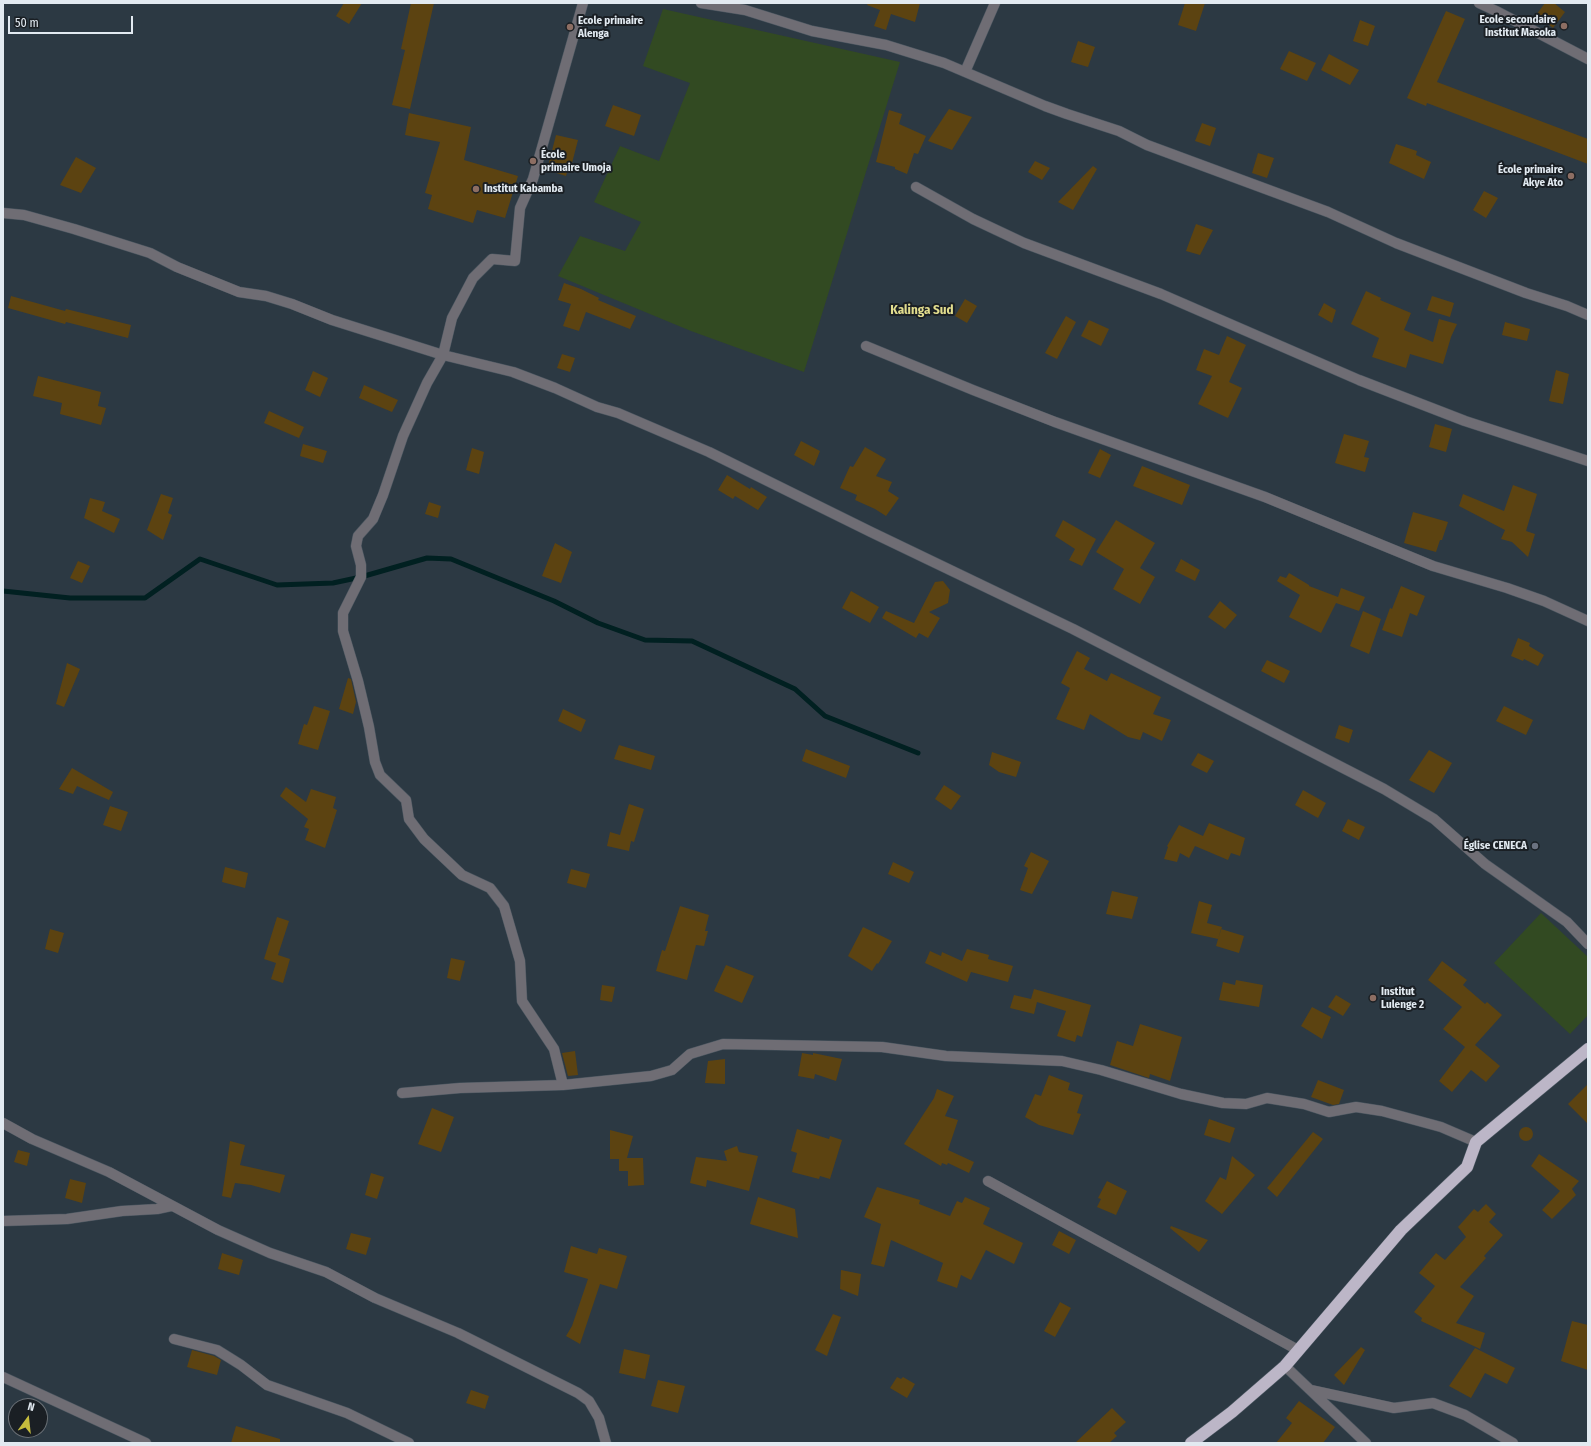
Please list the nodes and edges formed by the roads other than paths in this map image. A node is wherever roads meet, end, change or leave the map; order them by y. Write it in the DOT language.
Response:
graph roads {
  1 [pos="583,3"];
  2 [pos="701,3"];
  3 [pos="995,3"];
  4 [pos="1478,3"];
  5 [pos="1588,60"];
  6 [pos="965,72"];
  7 [pos="916,187"];
  8 [pos="3,213"];
  9 [pos="1588,315"];
  10 [pos="866,346"];
  11 [pos="443,355"];
  12 [pos="1588,461"];
  13 [pos="1588,621"];
  14 [pos="1588,944"];
  15 [pos="1588,1049"];
  16 [pos="563,1085"];
  17 [pos="402,1093"];
  18 [pos="3,1123"];
  19 [pos="1476,1142"];
  20 [pos="988,1181"];
  21 [pos="171,1206"];
  22 [pos="3,1221"];
  23 [pos="174,1338"];
  24 [pos="1298,1350"];
  25 [pos="1285,1366"];
  26 [pos="3,1377"];
  27 [pos="1311,1390"];
  28 [pos="146,1443"];
  29 [pos="410,1443"];
  30 [pos="606,1443"];
  31 [pos="1191,1443"];
  32 [pos="1366,1443"];
  33 [pos="1513,1443"];
  1 -- 11 [label="street"];
  2 -- 6 [label="street"];
  3 -- 6 [label="street"];
  4 -- 5 [label="street"];
  6 -- 9 [label="street"];
  7 -- 12 [label="street"];
  8 -- 11 [label="street"];
  10 -- 13 [label="street"];
  11 -- 14 [label="street"];
  11 -- 16 [label="street"];
  15 -- 19 [label="highway"];
  16 -- 17 [label="street"];
  16 -- 19 [label="street"];
  18 -- 21 [label="street"];
  19 -- 24 [label="highway"];
  20 -- 24 [label="street"];
  21 -- 22 [label="street"];
  21 -- 30 [label="street"];
  23 -- 29 [label="street"];
  24 -- 25 [label="highway"];
  25 -- 27 [label="street"];
  25 -- 31 [label="highway"];
  26 -- 28 [label="street"];
  27 -- 32 [label="street"];
  27 -- 33 [label="street"];
}
